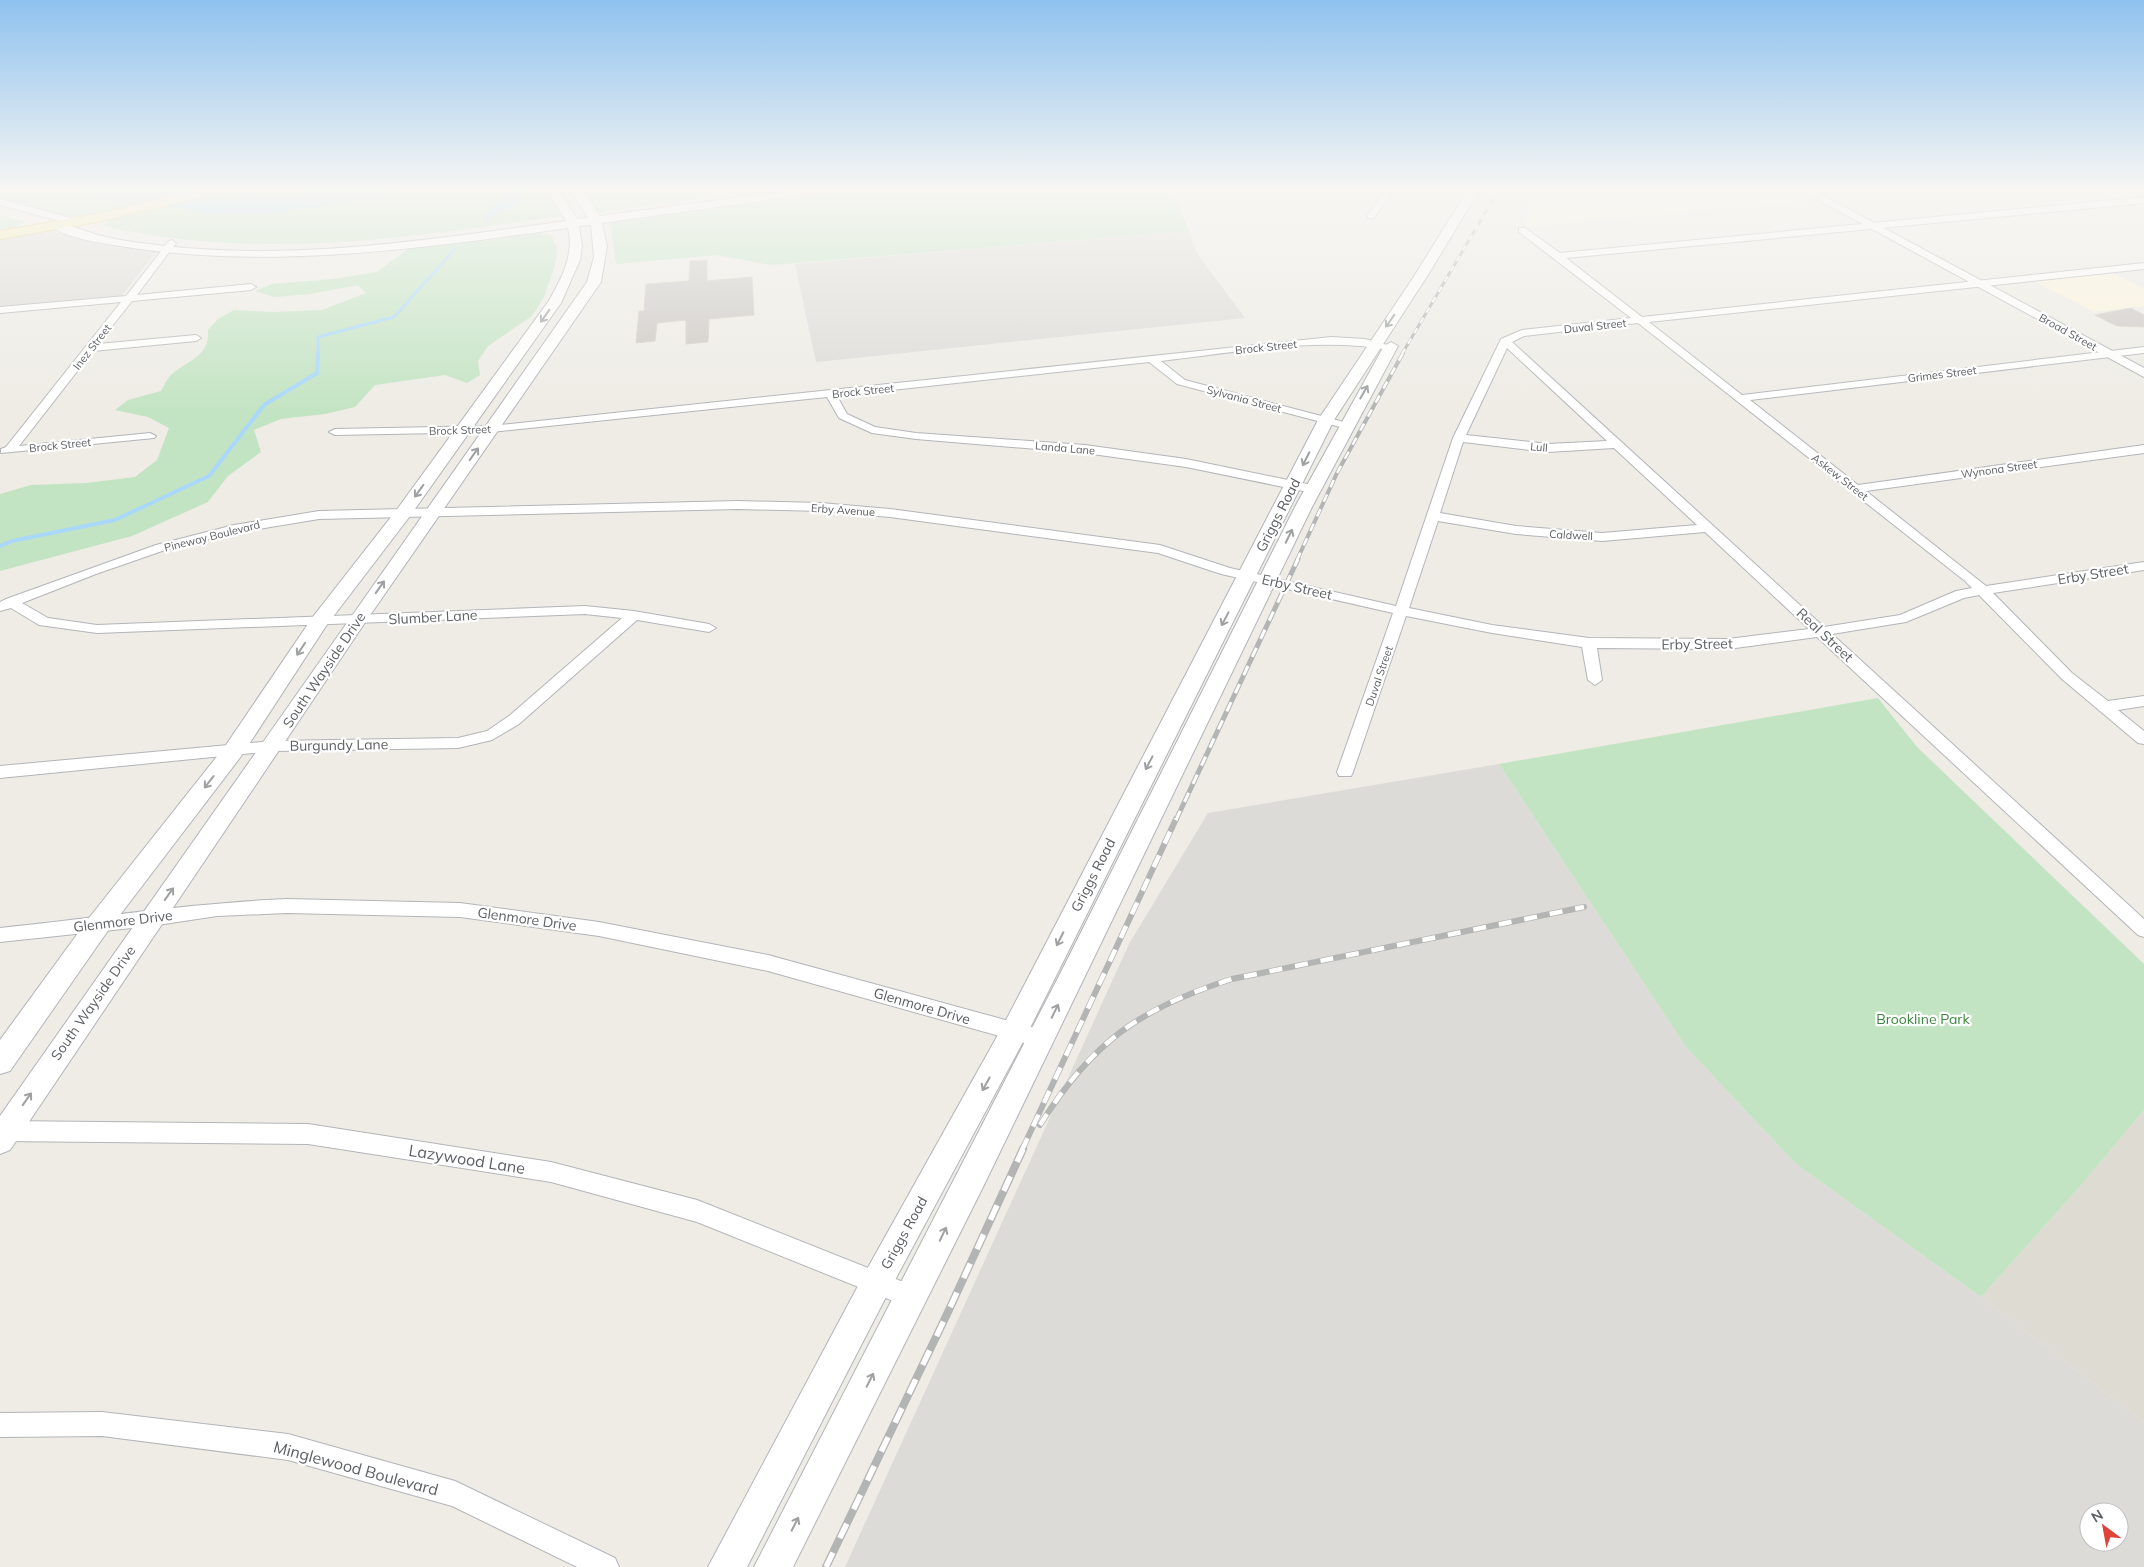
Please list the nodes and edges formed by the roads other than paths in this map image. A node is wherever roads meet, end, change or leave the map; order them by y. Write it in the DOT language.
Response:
graph roads {
  1 [pos="156,264"];
  2 [pos="574,264"];
  3 [pos="600,264"];
  4 [pos="1429,264"];
  5 [pos="1438,264"];
  6 [pos="1568,264"];
  7 [pos="1944,264"];
  8 [pos="2144,266"];
  9 [pos="1981,284"];
  10 [pos="251,287"];
  11 [pos="130,298"];
  12 [pos="2,312"];
  13 [pos="1640,321"];
  14 [pos="196,338"];
  15 [pos="1505,341"];
  16 [pos="1374,344"];
  17 [pos="1390,347"];
  18 [pos="92,348"];
  19 [pos="2144,350"];
  20 [pos="2109,354"];
  21 [pos="1151,359"];
  22 [pos="2144,373"];
  23 [pos="831,394"];
  24 [pos="1740,398"];
  25 [pos="1326,420"];
  26 [pos="1344,425"];
  27 [pos="491,429"];
  28 [pos="464,430"];
  29 [pos="335,432"];
  30 [pos="150,436"];
  31 [pos="1459,438"];
  32 [pos="1619,444"];
  33 [pos="2144,449"];
  34 [pos="5,451"];
  35 [pos="1293,485"];
  36 [pos="1313,489"];
  37 [pos="1855,489"];
  38 [pos="433,511"];
  39 [pos="404,512"];
  40 [pos="1433,516"];
  41 [pos="1710,528"];
  42 [pos="2144,566"];
  43 [pos="1257,578"];
  44 [pos="1982,591"];
  45 [pos="6,604"];
  46 [pos="1401,611"];
  47 [pos="634,615"];
  48 [pos="357,621"];
  49 [pos="319,622"];
  50 [pos="709,628"];
  51 [pos="1822,632"];
  52 [pos="1589,642"];
  53 [pos="1595,680"];
  54 [pos="2144,701"];
  55 [pos="2105,707"];
  56 [pos="2144,739"];
  57 [pos="273,746"];
  58 [pos="234,750"];
  59 [pos="0,772"];
  60 [pos="1345,772"];
  61 [pos="151,919"];
  62 [pos="98,925"];
  63 [pos="2144,930"];
  64 [pos="0,935"];
  65 [pos="1014,1032"];
  66 [pos="1042,1039"];
  67 [pos="0,1062"];
  68 [pos="2,1134"];
  69 [pos="877,1282"];
  70 [pos="913,1298"];
  71 [pos="0,1425"];
  72 [pos="606,1567"];
  73 [pos="727,1567"];
  74 [pos="773,1567"];
  1 -- 11 [label="street, Inez Street"];
  2 -- 28 [label="main road, South Wayside Drive, one-way"];
  3 -- 27 [label="main road, South Wayside Drive"];
  4 -- 16 [label="main road, Griggs Road, one-way"];
  5 -- 17 [label="main road, Griggs Road"];
  6 -- 13 [label="street, Askew Street"];
  7 -- 9 [label="street, Broad Street"];
  8 -- 9 [label="street, Duval Street"];
  9 -- 13 [label="street, Duval Street"];
  9 -- 20 [label="street, Broad Street"];
  10 -- 11 [label="street"];
  11 -- 12 [label="street"];
  11 -- 18 [label="street, Inez Street"];
  13 -- 15 [label="street, Duval Street"];
  13 -- 24 [label="street, Askew Street"];
  14 -- 18 [label="street"];
  15 -- 31 [label="street, Duval Street"];
  15 -- 32 [label="street, Real Street"];
  16 -- 17 [label="street, Brock Street"];
  16 -- 21 [label="street, Brock Street"];
  16 -- 25 [label="main road, Griggs Road"];
  26 -- 17 [label="main road, Griggs Road, one-way"];
  18 -- 34 [label="street, Inez Street"];
  19 -- 20 [label="street, Grimes Street"];
  20 -- 22 [label="street, Broad Street"];
  20 -- 24 [label="street, Grimes Street"];
  21 -- 23 [label="street, Brock Street"];
  21 -- 25 [label="street, Sylvania Street"];
  23 -- 27 [label="street, Brock Street"];
  23 -- 35 [label="street, Landa Lane"];
  24 -- 37 [label="street, Askew Street"];
  25 -- 26 [label="street, Sylvania Street"];
  25 -- 35 [label="main road, Griggs Road, one-way"];
  26 -- 36 [label="main road, Griggs Road"];
  27 -- 28 [label="street, Brock Street"];
  38 -- 27 [label="main road, South Wayside Drive, one-way"];
  28 -- 29 [label="street, Brock Street"];
  28 -- 39 [label="main road, South Wayside Drive, one-way"];
  30 -- 34 [label="street, Brock Street"];
  31 -- 32 [label="street, Lull"];
  31 -- 40 [label="street, Duval Street"];
  32 -- 41 [label="street, Real Street"];
  33 -- 37 [label="street, Wynona Street"];
  35 -- 36 [label="street, Landa Lane"];
  35 -- 43 [label="main road, Griggs Road"];
  43 -- 36 [label="main road, Griggs Road, one-way"];
  37 -- 44 [label="street, Askew Street"];
  38 -- 39 [label="street, Pineway Boulevard"];
  38 -- 43 [label="street, Erby Avenue"];
  48 -- 38 [label="main road, South Wayside Drive, one-way"];
  39 -- 45 [label="street, Pineway Boulevard"];
  39 -- 49 [label="main road, South Wayside Drive"];
  40 -- 41 [label="street, Caldwell"];
  40 -- 46 [label="street, Duval Street"];
  41 -- 51 [label="street, Real Street"];
  42 -- 44 [label="street, Erby Street"];
  43 -- 46 [label="street, Erby Street"];
  43 -- 65 [label="main road, Griggs Road, one-way"];
  66 -- 43 [label="main road, Griggs Road, one-way"];
  44 -- 51 [label="street, Erby Street"];
  44 -- 55 [label="street, Askew Street"];
  45 -- 49 [label="street, Slumber Lane"];
  46 -- 52 [label="street, Erby Street"];
  46 -- 60 [label="street, Duval Street"];
  47 -- 48 [label="street, Slumber Lane"];
  47 -- 50 [label="street, Slumber Lane"];
  47 -- 57 [label="street, Burgundy Lane"];
  48 -- 49 [label="street, Slumber Lane"];
  48 -- 57 [label="main road, South Wayside Drive"];
  49 -- 58 [label="main road, South Wayside Drive, one-way"];
  51 -- 52 [label="street, Erby Street"];
  51 -- 63 [label="street, Real Street"];
  52 -- 53 [label="street"];
  54 -- 55 [label="street"];
  55 -- 56 [label="street, Askew Street"];
  57 -- 58 [label="street, Burgundy Lane"];
  61 -- 57 [label="main road, South Wayside Drive, one-way"];
  58 -- 59 [label="street, Burgundy Lane"];
  58 -- 62 [label="main road, South Wayside Drive, one-way"];
  61 -- 62 [label="street, Glenmore Drive"];
  61 -- 65 [label="street, Glenmore Drive"];
  68 -- 61 [label="main road, South Wayside Drive, one-way"];
  62 -- 64 [label="street, Glenmore Drive"];
  62 -- 67 [label="main road, South Wayside Drive"];
  65 -- 66 [label="street, Glenmore Drive"];
  65 -- 69 [label="main road, Griggs Road, one-way"];
  70 -- 66 [label="main road, Griggs Road, one-way"];
  68 -- 69 [label="street, Lazywood Lane"];
  69 -- 70 [label="street, Lazywood Lane"];
  69 -- 73 [label="main road, Griggs Road"];
  74 -- 70 [label="main road, Griggs Road, one-way"];
  71 -- 72 [label="street, Minglewood Boulevard"];
}
